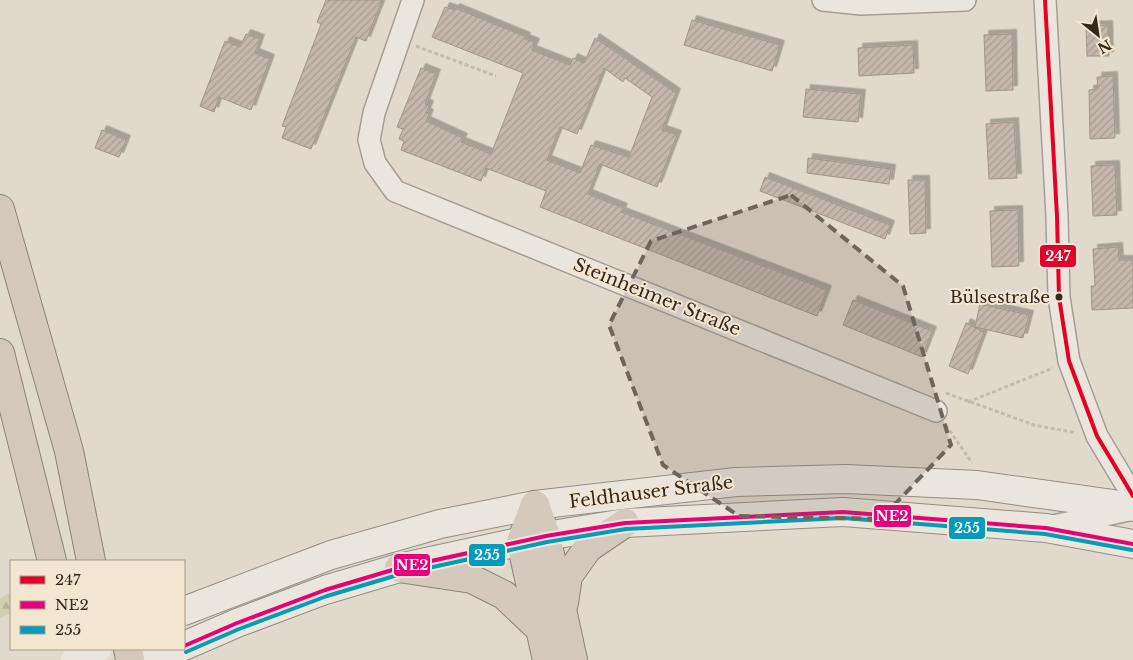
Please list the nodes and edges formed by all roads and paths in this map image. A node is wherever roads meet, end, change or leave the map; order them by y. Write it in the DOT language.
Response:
graph roads {
  1 [pos="413,0"];
  2 [pos="965,0"];
  3 [pos="1045,0"];
  4 [pos="835,1"];
  5 [pos="399,39"];
  6 [pos="496,76"];
  7 [pos="0,210"];
  8 [pos="0,353"];
  9 [pos="1070,362"];
  10 [pos="968,402"];
  11 [pos="936,411"];
  12 [pos="1096,436"];
  13 [pos="68,451"];
  14 [pos="989,487"];
  15 [pos="1133,496"];
  16 [pos="535,505"];
  17 [pos="1133,508"];
  18 [pos="625,523"];
  19 [pos="1046,528"];
  20 [pos="534,539"];
  21 [pos="1133,544"];
  22 [pos="52,560"];
  23 [pos="91,560"];
  24 [pos="107,560"];
  25 [pos="399,568"];
  26 [pos="563,607"];
  27 [pos="185,611"];
  28 [pos="540,629"];
  29 [pos="185,646"];
  30 [pos="95,650"];
  31 [pos="131,650"];
  32 [pos="154,657"];
  33 [pos="76,660"];
  34 [pos="547,660"];
  35 [pos="573,660"];
  1 -- 5 [label="street, Steinheimer Straße"];
  2 -- 4 [label="street"];
  3 -- 9 [label="street"];
  5 -- 6 [label="path"];
  5 -- 11 [label="street, Steinheimer Straße"];
  7 -- 13 [label="highway"];
  8 -- 22 [label="highway"];
  9 -- 10 [label="path"];
  9 -- 12 [label="street"];
  10 -- 11 [label="path"];
  10 -- 12 [label="path"];
  11 -- 14 [label="path"];
  12 -- 15 [label="street"];
  13 -- 23 [label="highway"];
  13 -- 24 [label="highway"];
  14 -- 16 [label="street, Feldhauser Straße"];
  14 -- 17 [label="street, Feldhauser Straße"];
  16 -- 20 [label="highway"];
  16 -- 27 [label="street, Feldhauser Straße"];
  17 -- 19 [label="street"];
  18 -- 19 [label="street, Feldhauser Straße"];
  18 -- 20 [label="street, Feldhauser Straße"];
  18 -- 26 [label="highway"];
  19 -- 21 [label="street, Feldhauser Straße"];
  20 -- 25 [label="street, Feldhauser Straße"];
  20 -- 26 [label="highway"];
  20 -- 28 [label="highway"];
  25 -- 28 [label="highway"];
  25 -- 29 [label="street, Feldhauser Straße"];
  26 -- 35 [label="highway"];
  28 -- 34 [label="highway"];
  30 -- 33 [label="street, bridge"];
  31 -- 32 [label="highway"];
}
